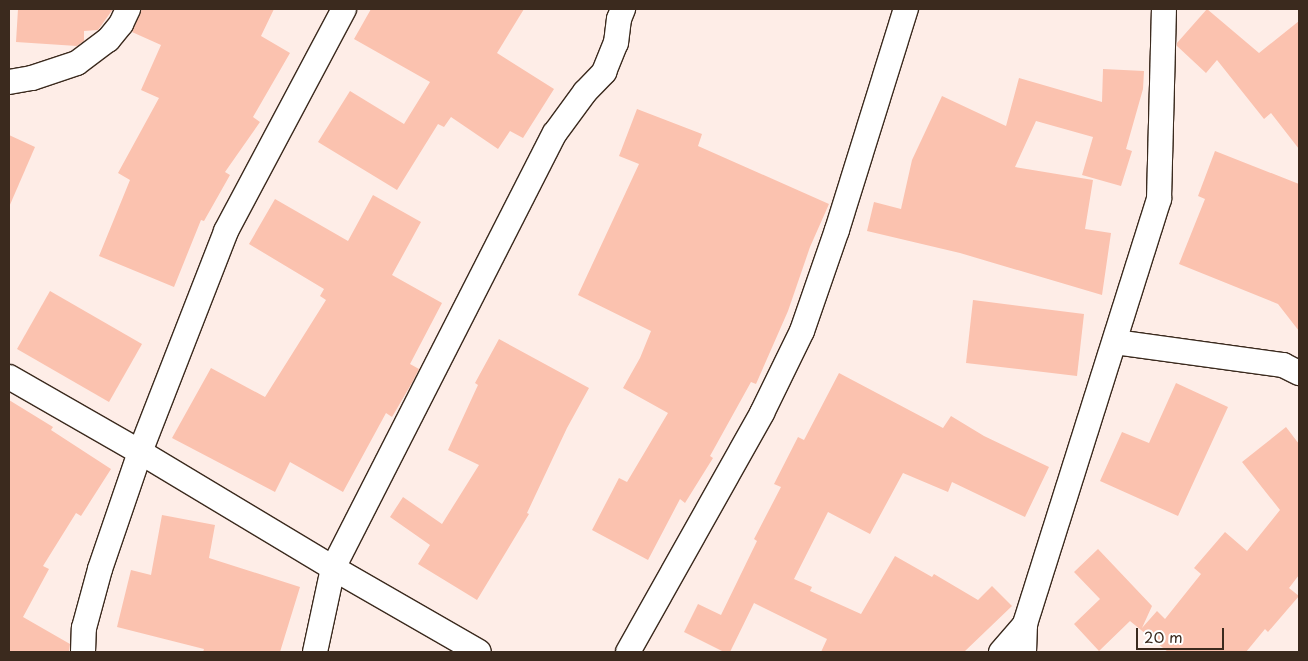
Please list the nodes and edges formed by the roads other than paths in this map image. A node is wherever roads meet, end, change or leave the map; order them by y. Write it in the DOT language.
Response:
graph roads {
  1 [pos="128,9"];
  2 [pos="344,9"];
  3 [pos="623,9"];
  4 [pos="906,9"];
  5 [pos="1164,9"];
  6 [pos="9,82"];
  7 [pos="1115,342"];
  8 [pos="1299,373"];
  9 [pos="9,377"];
  10 [pos="140,452"];
  11 [pos="333,568"];
  12 [pos="1025,624"];
  13 [pos="83,652"];
  14 [pos="315,652"];
  15 [pos="479,652"];
  16 [pos="628,652"];
  17 [pos="1001,652"];
  18 [pos="1024,652"];
  1 -- 6 [label="street"];
  2 -- 10 [label="street"];
  3 -- 11 [label="street"];
  4 -- 16 [label="street"];
  5 -- 7 [label="street"];
  7 -- 8 [label="street"];
  7 -- 12 [label="street"];
  9 -- 10 [label="street"];
  10 -- 11 [label="street"];
  10 -- 13 [label="street"];
  11 -- 14 [label="street"];
  11 -- 15 [label="street"];
  12 -- 17 [label="street"];
  12 -- 18 [label="street"];
}
